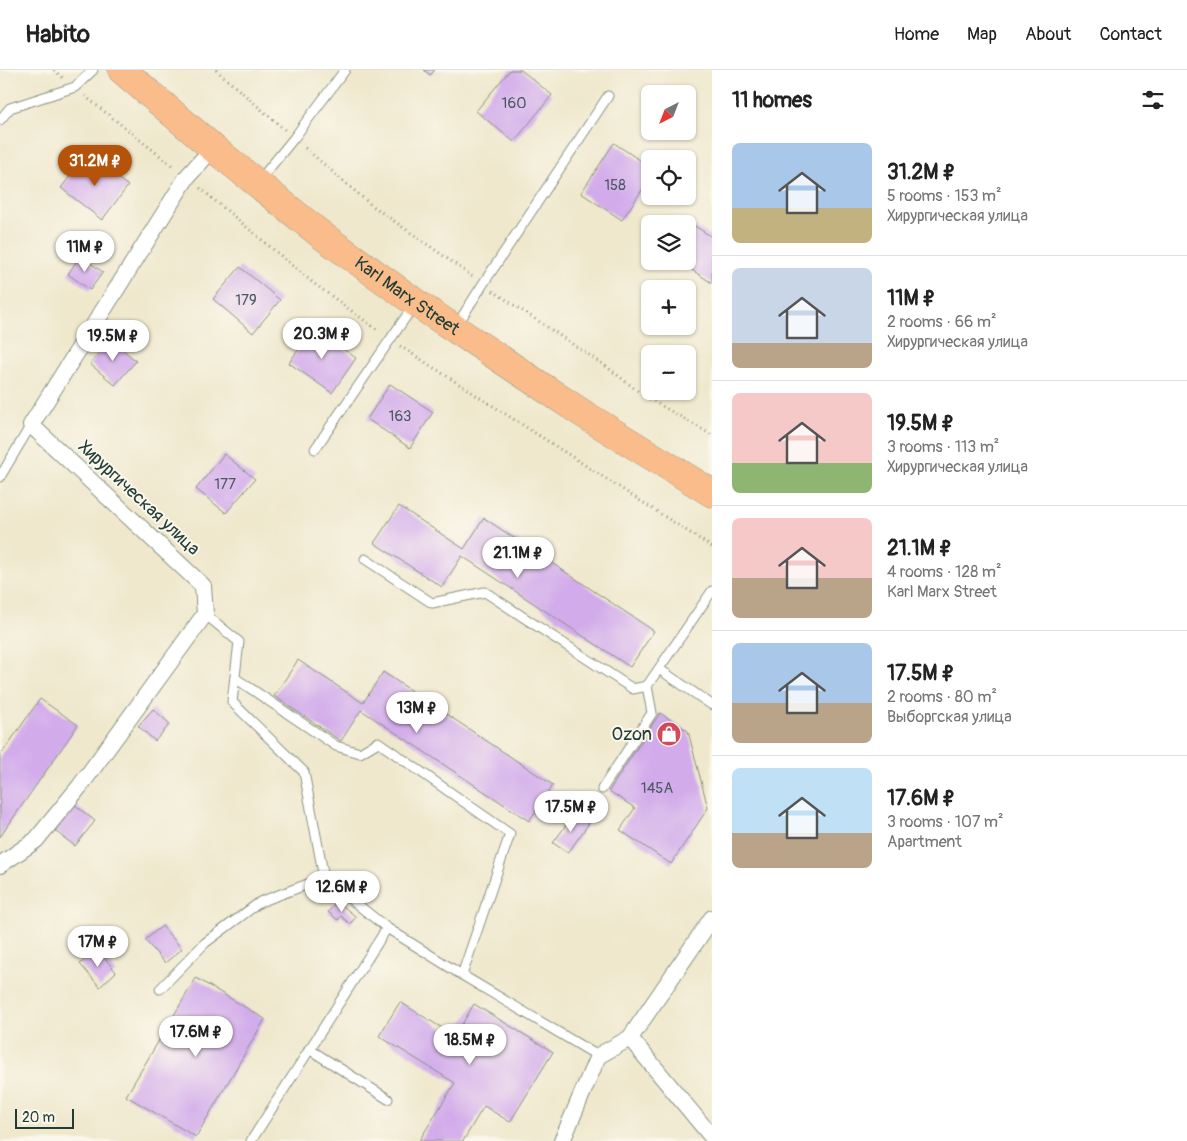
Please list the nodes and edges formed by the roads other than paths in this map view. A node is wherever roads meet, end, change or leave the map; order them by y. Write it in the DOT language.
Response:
graph roads {
  1 [pos="93,70"];
  2 [pos="122,70"];
  3 [pos="345,70"];
  4 [pos="608,96"];
  5 [pos="0,120"];
  6 [pos="213,148"];
  7 [pos="258,183"];
  8 [pos="416,303"];
  9 [pos="455,329"];
  10 [pos="31,425"];
  11 [pos="315,449"];
  12 [pos="0,477"];
  13 [pos="712,493"];
  14 [pos="365,559"];
  15 [pos="712,591"];
  16 [pos="205,614"];
  17 [pos="659,669"];
  18 [pos="235,678"];
  19 [pos="647,686"];
  20 [pos="712,705"];
  21 [pos="602,789"];
  22 [pos="0,865"];
  23 [pos="324,878"];
  24 [pos="712,918"];
  25 [pos="387,928"];
  26 [pos="462,975"];
  27 [pos="160,990"];
  28 [pos="630,1038"];
  29 [pos="309,1049"];
  30 [pos="598,1056"];
  31 [pos="388,1098"];
  32 [pos="712,1137"];
  33 [pos="251,1141"];
  34 [pos="562,1141"];
  1 -- 5 [label="lane"];
  2 -- 6 [label="highway, Karl Marx Street"];
  3 -- 7 [label="lane"];
  4 -- 9 [label="lane"];
  6 -- 7 [label="highway, Karl Marx Street"];
  6 -- 10 [label="street"];
  7 -- 8 [label="highway, Karl Marx Street"];
  8 -- 9 [label="highway, Karl Marx Street"];
  8 -- 11 [label="lane"];
  9 -- 13 [label="highway, Karl Marx Street"];
  10 -- 12 [label="lane"];
  10 -- 16 [label="street, Хирургическая улица"];
  14 -- 19 [label="lane"];
  15 -- 17 [label="lane"];
  16 -- 18 [label="lane"];
  16 -- 22 [label="street"];
  17 -- 19 [label="lane"];
  17 -- 20 [label="lane"];
  18 -- 23 [label="lane"];
  18 -- 26 [label="lane"];
  19 -- 21 [label="lane"];
  23 -- 25 [label="lane"];
  23 -- 27 [label="lane"];
  24 -- 28 [label="street"];
  25 -- 26 [label="lane"];
  25 -- 29 [label="lane"];
  26 -- 30 [label="lane"];
  28 -- 30 [label="street"];
  28 -- 32 [label="street"];
  29 -- 31 [label="lane"];
  29 -- 33 [label="lane"];
  30 -- 34 [label="street"];
}
